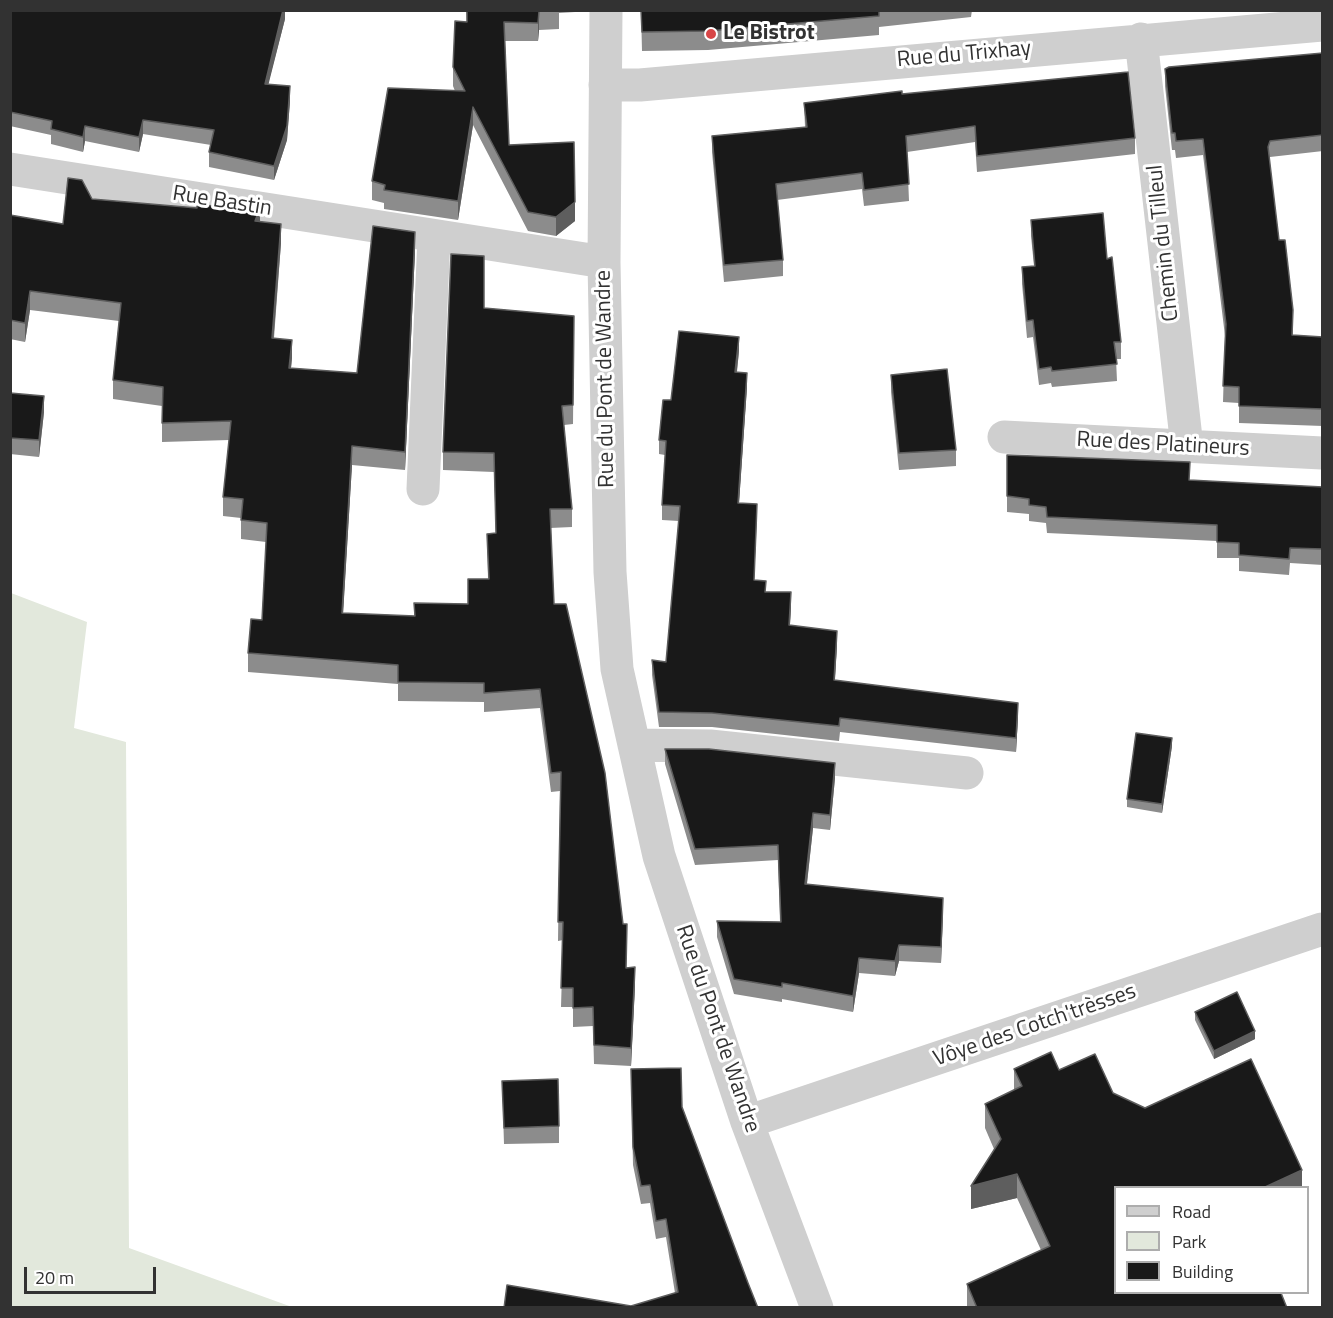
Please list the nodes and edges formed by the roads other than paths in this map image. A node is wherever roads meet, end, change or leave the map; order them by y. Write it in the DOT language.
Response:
graph roads {
  1 [pos="606,10"];
  2 [pos="1323,25"];
  3 [pos="1141,39"];
  4 [pos="605,85"];
  5 [pos="10,169"];
  6 [pos="434,237"];
  7 [pos="604,262"];
  8 [pos="1004,436"];
  9 [pos="1187,447"];
  10 [pos="1323,453"];
  11 [pos="423,489"];
  12 [pos="634,745"];
  13 [pos="967,773"];
  14 [pos="1323,929"];
  15 [pos="747,1122"];
  16 [pos="817,1308"];
  1 -- 4 [label="street, Rue du Pont de Wandre"];
  2 -- 3 [label="street, Rue du Trixhay"];
  3 -- 4 [label="street, Rue du Trixhay"];
  3 -- 9 [label="street, Chemin du Tilleul"];
  4 -- 7 [label="street, Rue du Pont de Wandre"];
  5 -- 6 [label="street, Rue Bastin"];
  6 -- 7 [label="street, Rue Bastin"];
  6 -- 11 [label="street"];
  7 -- 12 [label="street, Rue du Pont de Wandre"];
  8 -- 9 [label="street, Rue des Platineurs"];
  9 -- 10 [label="street, Rue des Platineurs"];
  12 -- 13 [label="street"];
  12 -- 15 [label="street, Rue du Pont de Wandre"];
  14 -- 15 [label="street, Vôye des Cotch'trèsses"];
  15 -- 16 [label="street, Rue du Pont de Wandre"];
}
